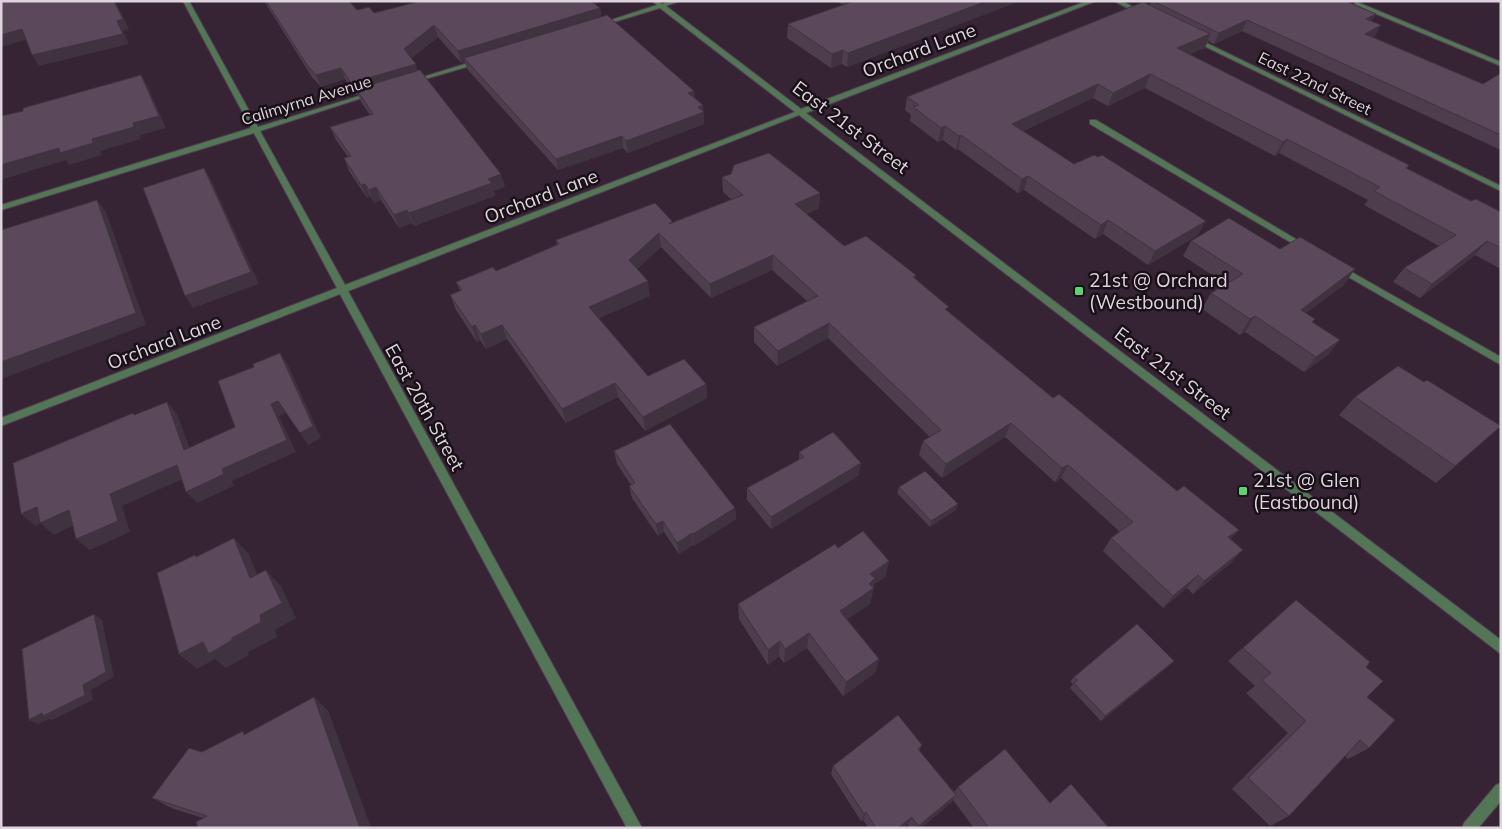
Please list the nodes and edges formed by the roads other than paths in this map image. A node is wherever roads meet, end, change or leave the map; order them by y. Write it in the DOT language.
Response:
graph roads {
  1 [pos="186,1"];
  2 [pos="677,1"];
  3 [pos="1093,1"];
  4 [pos="1117,1"];
  5 [pos="658,4"];
  6 [pos="1358,4"];
  7 [pos="1152,19"];
  8 [pos="596,26"];
  9 [pos="1188,36"];
  10 [pos="484,60"];
  11 [pos="1501,64"];
  12 [pos="409,83"];
  13 [pos="381,91"];
  14 [pos="801,112"];
  15 [pos="1093,122"];
  16 [pos="256,129"];
  17 [pos="1501,189"];
  18 [pos="1,208"];
  19 [pos="1314,252"];
  20 [pos="1331,262"];
  21 [pos="342,291"];
  22 [pos="1501,362"];
  23 [pos="1,422"];
  24 [pos="1501,648"];
  25 [pos="1501,790"];
  26 [pos="635,828"];
  27 [pos="1469,828"];
  1 -- 16 [label="street, East 20th Street"];
  2 -- 5 [label="street"];
  3 -- 14 [label="street, Orchard Lane"];
  4 -- 7 [label="street"];
  5 -- 8 [label="street"];
  5 -- 14 [label="street, East 21st Street"];
  6 -- 11 [label="street"];
  9 -- 17 [label="street, East 22nd Street"];
  10 -- 12 [label="street"];
  13 -- 16 [label="street, Calimyrna Avenue"];
  14 -- 21 [label="street, Orchard Lane"];
  14 -- 24 [label="street, East 21st Street"];
  15 -- 19 [label="street"];
  16 -- 18 [label="street, Calimyrna Avenue"];
  16 -- 21 [label="street, East 20th Street"];
  20 -- 22 [label="street"];
  21 -- 23 [label="street, Orchard Lane"];
  21 -- 26 [label="street, East 20th Street"];
  25 -- 27 [label="street"];
}
